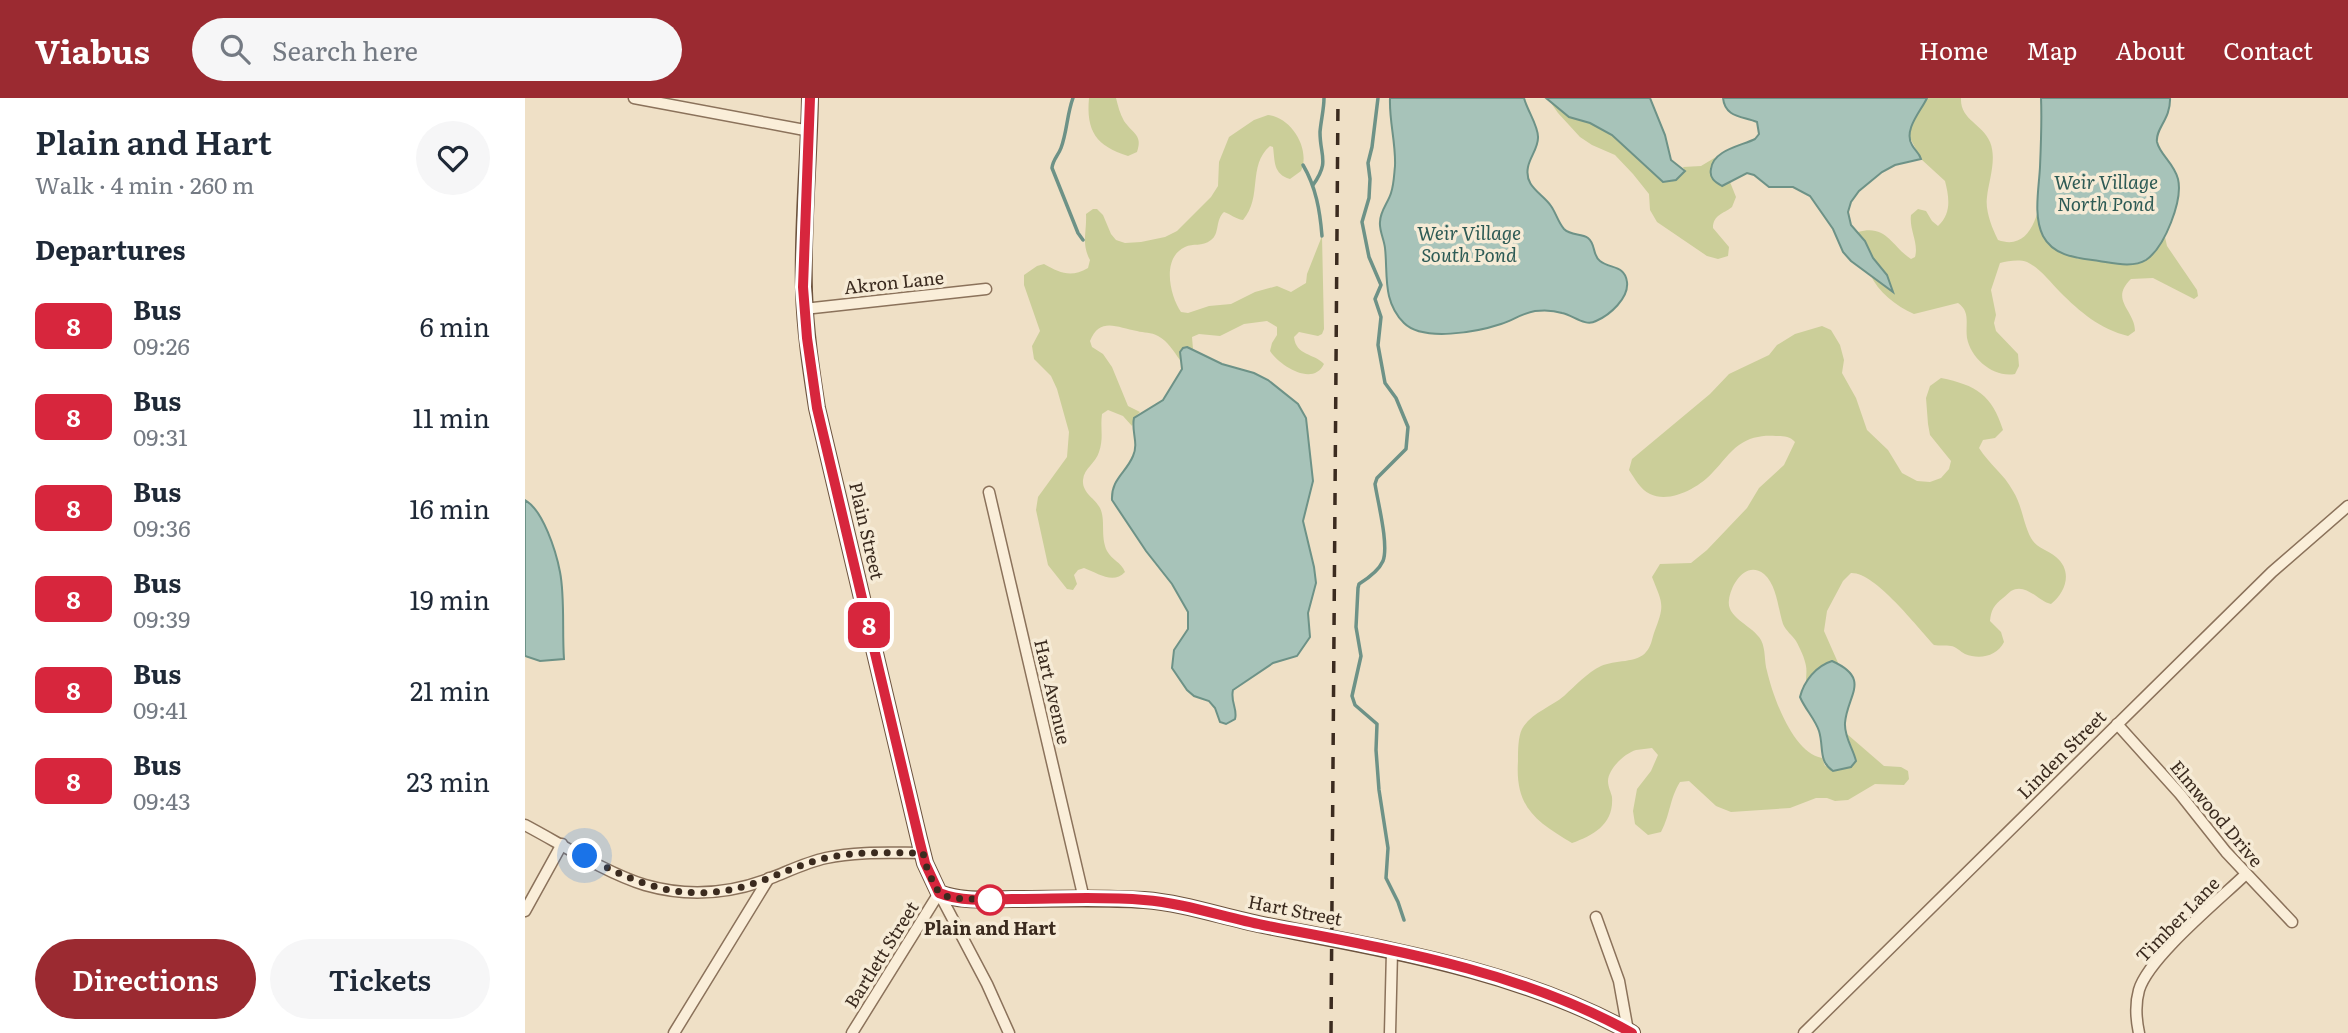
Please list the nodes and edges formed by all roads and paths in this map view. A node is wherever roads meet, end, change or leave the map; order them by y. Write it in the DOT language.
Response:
graph roads {
  1 [pos="634,98"];
  2 [pos="810,98"];
  3 [pos="810,131"];
  4 [pos="986,289"];
  5 [pos="804,309"];
  6 [pos="989,492"];
  7 [pos="2348,506"];
  8 [pos="2117,724"];
  9 [pos="525,825"];
  10 [pos="562,844"];
  11 [pos="923,853"];
  12 [pos="2246,874"];
  13 [pos="769,878"];
  14 [pos="939,893"];
  15 [pos="1084,899"];
  16 [pos="525,911"];
  17 [pos="1597,917"];
  18 [pos="2292,922"];
  19 [pos="1392,951"];
  20 [pos="1630,1032"];
  21 [pos="674,1033"];
  22 [pos="852,1033"];
  23 [pos="1009,1033"];
  24 [pos="1390,1033"];
  25 [pos="1804,1033"];
  26 [pos="2139,1033"];
  1 -- 3 [label="street"];
  2 -- 3 [label="main road, Plain Street"];
  3 -- 5 [label="main road, Plain Street"];
  4 -- 5 [label="street, Akron Lane"];
  5 -- 11 [label="main road, Plain Street"];
  6 -- 15 [label="street, Hart Avenue"];
  7 -- 8 [label="street, Linden Street"];
  8 -- 12 [label="street, Elmwood Drive"];
  8 -- 25 [label="street, Linden Street"];
  9 -- 10 [label="street"];
  10 -- 13 [label="street"];
  10 -- 16 [label="street"];
  11 -- 13 [label="street"];
  11 -- 14 [label="main road, Plain Street"];
  12 -- 18 [label="street, Elmwood Drive"];
  12 -- 26 [label="street, Timber Lane"];
  13 -- 21 [label="street"];
  14 -- 15 [label="main road, Hart Street"];
  14 -- 22 [label="street, Bartlett Street"];
  14 -- 23 [label="street, Plain Street"];
  15 -- 19 [label="main road, Hart Street"];
  17 -- 20 [label="street"];
  19 -- 20 [label="main road, Hart Street"];
  19 -- 24 [label="street"];
}
